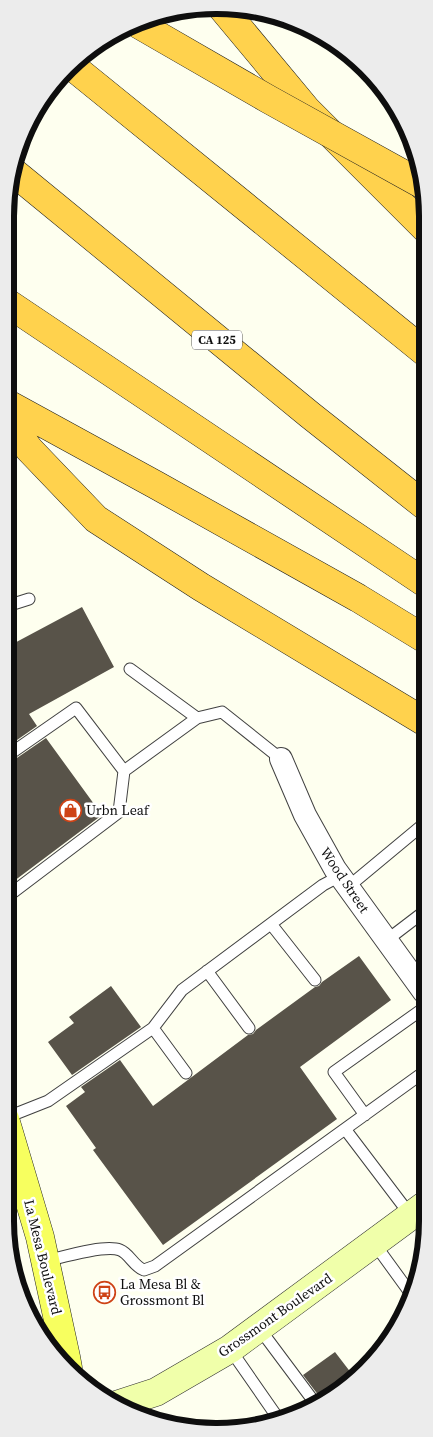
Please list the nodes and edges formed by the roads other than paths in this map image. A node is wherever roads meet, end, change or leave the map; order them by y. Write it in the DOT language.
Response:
graph roads {
  1 [pos="227,14"];
  2 [pos="144,27"];
  3 [pos="77,70"];
  4 [pos="18,176"];
  5 [pos="416,180"];
  6 [pos="419,222"];
  7 [pos="14,307"];
  8 [pos="419,347"];
  9 [pos="14,407"];
  10 [pos="14,428"];
  11 [pos="419,501"];
  12 [pos="419,579"];
  13 [pos="29,599"];
  14 [pos="14,604"];
  15 [pos="419,635"];
  16 [pos="130,669"];
  17 [pos="198,718"];
  18 [pos="419,718"];
  19 [pos="14,751"];
  20 [pos="281,760"];
  21 [pos="124,771"];
  22 [pos="419,827"];
  23 [pos="344,881"];
  24 [pos="14,892"];
  25 [pos="419,916"];
  26 [pos="271,924"];
  27 [pos="387,940"];
  28 [pos="207,971"];
  29 [pos="315,980"];
  30 [pos="419,985"];
  31 [pos="419,1012"];
  32 [pos="154,1028"];
  33 [pos="249,1028"];
  34 [pos="186,1073"];
  35 [pos="419,1076"];
  36 [pos="14,1115"];
  37 [pos="365,1115"];
  38 [pos="345,1129"];
  39 [pos="14,1148"];
  40 [pos="417,1211"];
  41 [pos="374,1243"];
  42 [pos="46,1261"];
  43 [pos="407,1289"];
  44 [pos="259,1328"];
  45 [pos="230,1349"];
  46 [pos="66,1356"];
  47 [pos="312,1399"];
  48 [pos="126,1402"];
  49 [pos="276,1414"];
  1 -- 6 [label="highway"];
  2 -- 5 [label="highway, bridge"];
  3 -- 8 [label="highway"];
  4 -- 11 [label="highway, CA 125"];
  7 -- 12 [label="highway"];
  9 -- 15 [label="highway"];
  10 -- 18 [label="highway"];
  13 -- 14 [label="lane"];
  16 -- 17 [label="lane"];
  17 -- 20 [label="lane"];
  17 -- 21 [label="lane"];
  19 -- 21 [label="lane"];
  20 -- 23 [label="street, Wood Street"];
  21 -- 24 [label="lane"];
  22 -- 23 [label="lane"];
  23 -- 26 [label="lane"];
  23 -- 27 [label="street, Wood Street"];
  25 -- 27 [label="lane"];
  26 -- 28 [label="lane"];
  26 -- 29 [label="lane"];
  27 -- 30 [label="street, Wood Street"];
  28 -- 32 [label="lane"];
  28 -- 33 [label="lane"];
  31 -- 37 [label="lane"];
  32 -- 34 [label="lane"];
  32 -- 36 [label="lane"];
  35 -- 37 [label="lane"];
  37 -- 38 [label="lane"];
  38 -- 40 [label="lane"];
  38 -- 42 [label="lane"];
  39 -- 42 [label="main road, La Mesa Boulevard"];
  40 -- 41 [label="main road, Grossmont Boulevard"];
  41 -- 43 [label="lane"];
  41 -- 44 [label="main road, Grossmont Boulevard"];
  42 -- 46 [label="main road, La Mesa Boulevard"];
  44 -- 45 [label="main road, Grossmont Boulevard"];
  44 -- 47 [label="lane"];
  45 -- 48 [label="main road, Grossmont Boulevard"];
  45 -- 49 [label="lane"];
}
